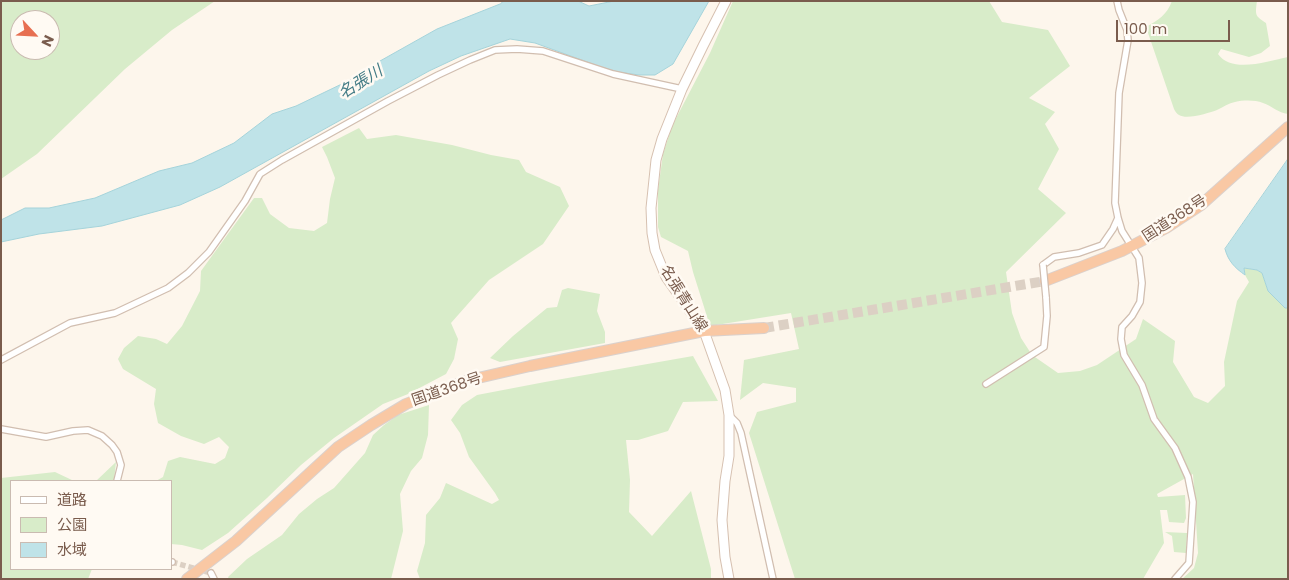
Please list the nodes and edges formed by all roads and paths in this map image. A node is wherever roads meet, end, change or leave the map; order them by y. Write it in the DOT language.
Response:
graph roads {
  1 [pos="726,1"];
  2 [pos="1117,1"];
  3 [pos="682,90"];
  4 [pos="1288,127"];
  5 [pos="1118,218"];
  6 [pos="1131,247"];
  7 [pos="1045,280"];
  8 [pos="764,328"];
  9 [pos="704,331"];
  10 [pos="1,360"];
  11 [pos="986,384"];
  12 [pos="729,415"];
  13 [pos="1,429"];
  14 [pos="117,480"];
  15 [pos="188,579"];
  16 [pos="729,579"];
  17 [pos="773,579"];
  18 [pos="1175,579"];
  1 -- 3 [label="main road, 名張青山線"];
  2 -- 5 [label="street"];
  3 -- 9 [label="main road, 名張青山線"];
  3 -- 10 [label="street"];
  4 -- 6 [label="highway, 国道368号"];
  5 -- 6 [label="street"];
  5 -- 11 [label="street, bridge"];
  6 -- 7 [label="highway, 国道368号"];
  6 -- 18 [label="street"];
  8 -- 9 [label="highway, 国道368号"];
  9 -- 12 [label="main road, 名張青山線"];
  9 -- 15 [label="highway, 国道368号"];
  12 -- 16 [label="main road, 名張青山線"];
  12 -- 17 [label="street"];
  13 -- 14 [label="street"];
}
